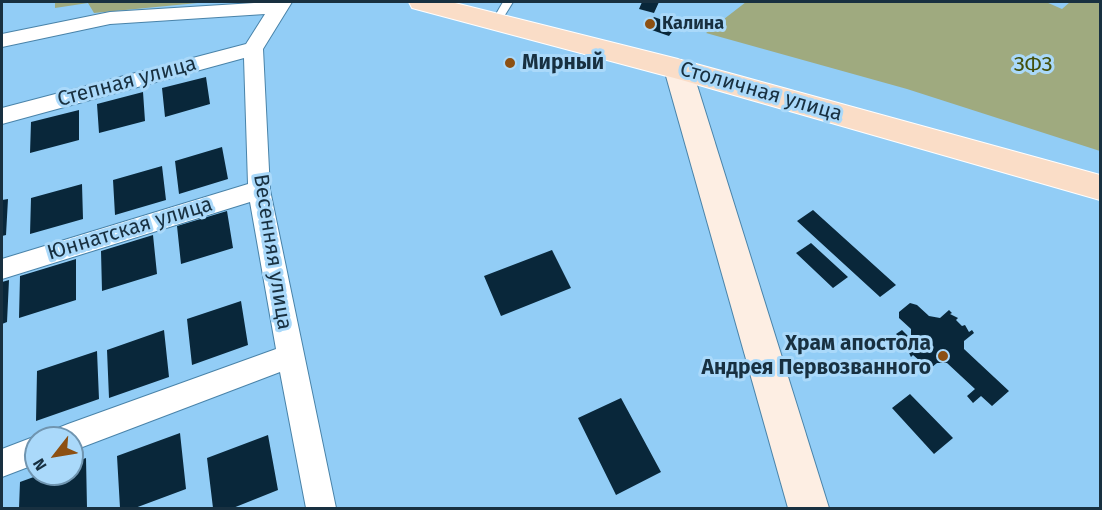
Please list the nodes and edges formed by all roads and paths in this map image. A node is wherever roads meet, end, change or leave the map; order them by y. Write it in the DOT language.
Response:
graph roads {
  1 [pos="421,2"];
  2 [pos="280,4"];
  3 [pos="503,11"];
  4 [pos="2,40"];
  5 [pos="253,49"];
  6 [pos="678,69"];
  7 [pos="2,116"];
  8 [pos="1101,188"];
  9 [pos="259,190"];
  10 [pos="2,269"];
  11 [pos="290,356"];
  12 [pos="84,432"];
  13 [pos="24,455"];
  14 [pos="2,463"];
  15 [pos="321,508"];
  16 [pos="809,508"];
  1 -- 3 [label="main road, Столичная улица"];
  2 -- 4 [label="street"];
  2 -- 5 [label="street"];
  3 -- 6 [label="main road, Столичная улица"];
  5 -- 7 [label="street, Степная улица"];
  5 -- 9 [label="street, Весенняя улица"];
  6 -- 8 [label="main road, Столичная улица"];
  6 -- 16 [label="main road"];
  9 -- 10 [label="street, Юннатская улица"];
  9 -- 11 [label="street, Весенняя улица"];
  11 -- 12 [label="street"];
  11 -- 15 [label="street, Весенняя улица"];
  13 -- 14 [label="street"];
}
